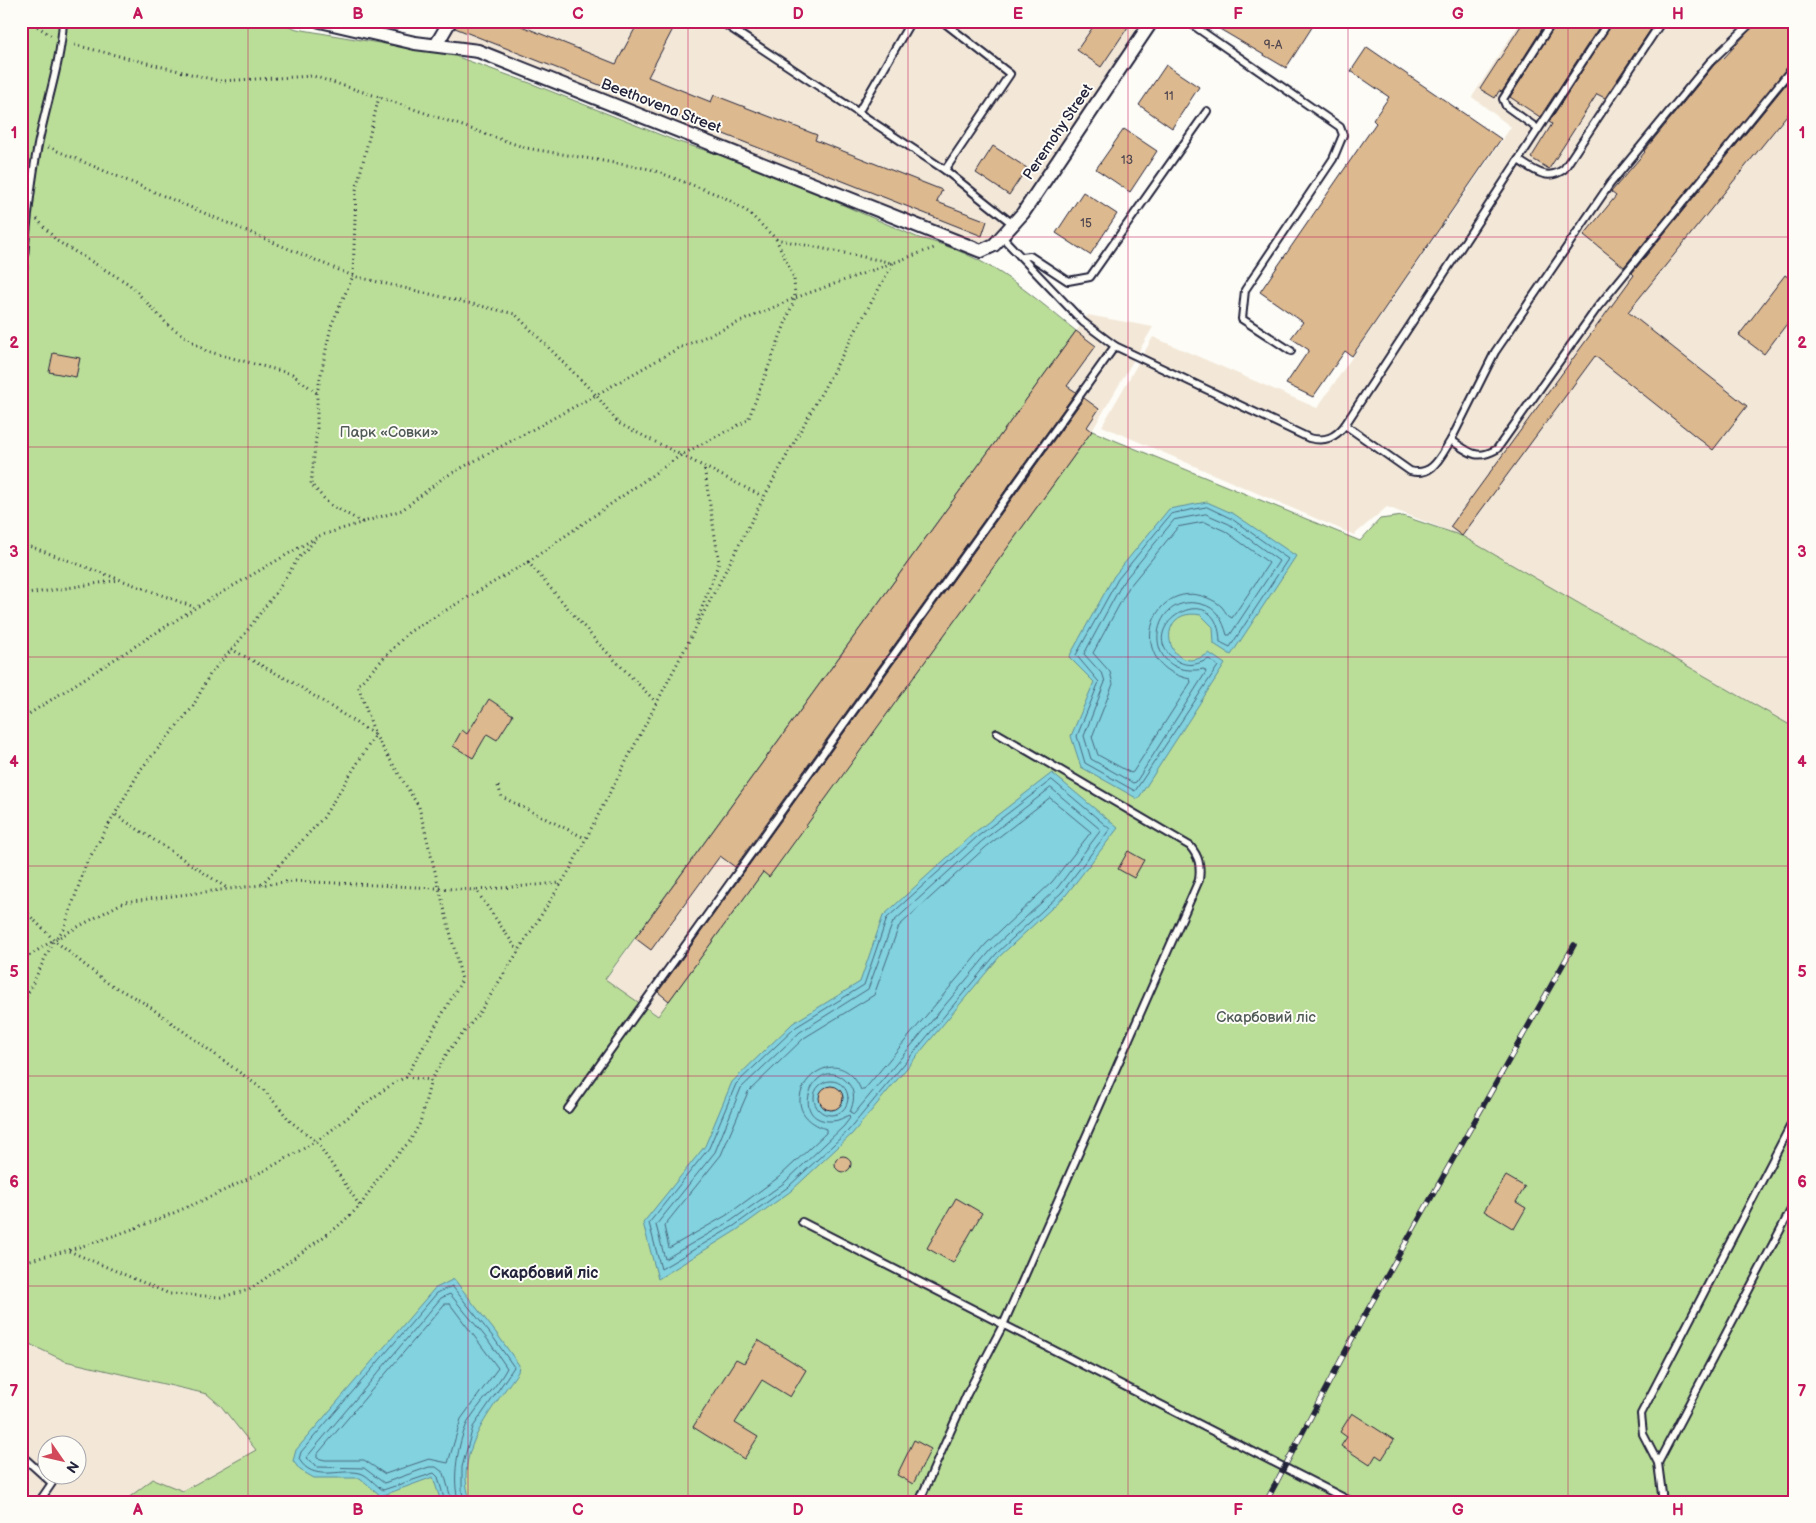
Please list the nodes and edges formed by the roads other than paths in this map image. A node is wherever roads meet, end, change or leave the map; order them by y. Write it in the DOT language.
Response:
graph roads {
  1 [pos="63,21"];
  2 [pos="320,21"];
  3 [pos="450,21"];
  4 [pos="720,21"];
  5 [pos="911,21"];
  6 [pos="942,21"];
  7 [pos="1152,21"];
  8 [pos="1187,21"];
  9 [pos="1552,21"];
  10 [pos="1609,21"];
  11 [pos="1662,21"];
  12 [pos="1753,21"];
  13 [pos="436,45"];
  14 [pos="1795,65"];
  15 [pos="1207,111"];
  16 [pos="858,113"];
  17 [pos="1538,129"];
  18 [pos="1518,160"];
  19 [pos="945,170"];
  20 [pos="1014,225"];
  21 [pos="1002,237"];
  22 [pos="981,251"];
  23 [pos="1022,258"];
  24 [pos="22,286"];
  25 [pos="1115,346"];
  26 [pos="1291,351"];
  27 [pos="1345,425"];
  28 [pos="1451,440"];
  29 [pos="997,733"];
  30 [pos="568,1109"];
  31 [pos="1795,1117"];
  32 [pos="1795,1202"];
  33 [pos="802,1222"];
  34 [pos="1003,1325"];
  35 [pos="21,1455"];
  36 [pos="1658,1463"];
  37 [pos="39,1502"];
  38 [pos="919,1502"];
  39 [pos="1352,1502"];
  40 [pos="1662,1502"];
  1 -- 24 [label="lane"];
  2 -- 13 [label="street, Beethovena Street"];
  3 -- 13 [label="street"];
  4 -- 16 [label="lane"];
  5 -- 16 [label="lane"];
  6 -- 19 [label="lane"];
  7 -- 20 [label="street, Peremohy Street"];
  8 -- 26 [label="lane"];
  9 -- 17 [label="lane"];
  10 -- 17 [label="lane"];
  11 -- 18 [label="lane"];
  12 -- 28 [label="lane"];
  13 -- 22 [label="street, Beethovena Street"];
  14 -- 28 [label="lane"];
  15 -- 23 [label="lane"];
  16 -- 19 [label="lane"];
  17 -- 18 [label="lane"];
  18 -- 27 [label="lane"];
  19 -- 20 [label="lane"];
  20 -- 21 [label="street, Peremohy Street"];
  21 -- 22 [label="street, Peremohy Street"];
  21 -- 23 [label="lane"];
  23 -- 25 [label="lane"];
  25 -- 27 [label="lane"];
  25 -- 30 [label="lane"];
  27 -- 28 [label="lane"];
  29 -- 34 [label="lane"];
  31 -- 36 [label="lane"];
  32 -- 36 [label="lane"];
  33 -- 34 [label="lane"];
  34 -- 38 [label="lane"];
  34 -- 39 [label="lane"];
  35 -- 37 [label="lane"];
  36 -- 40 [label="lane"];
}
